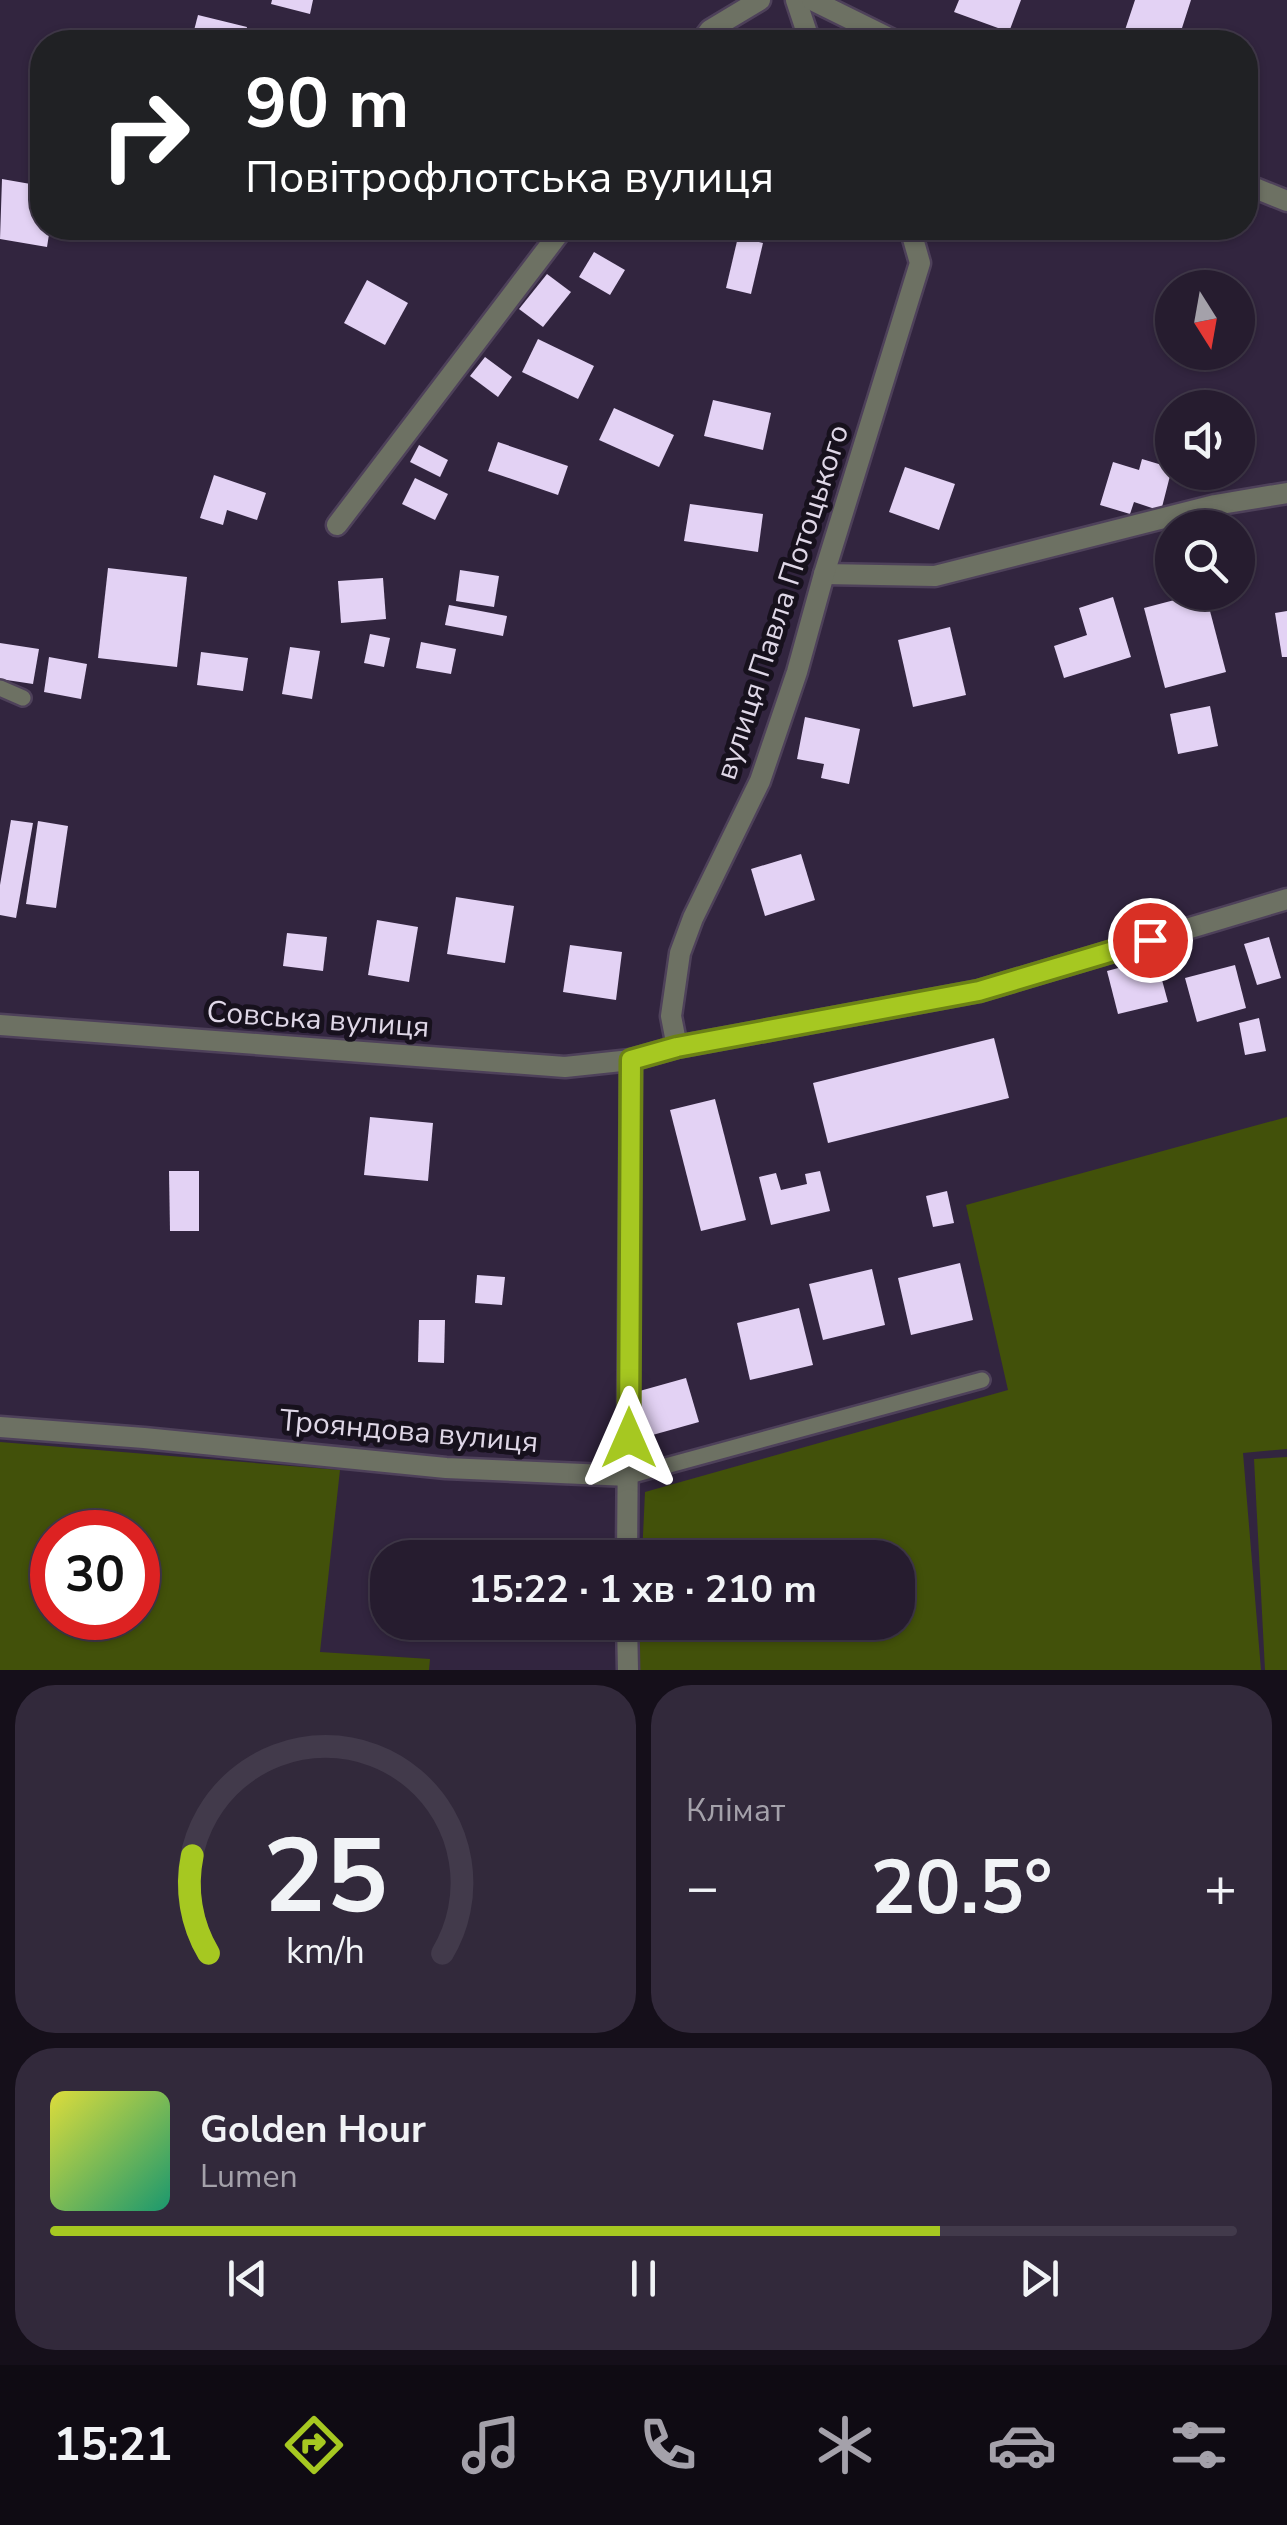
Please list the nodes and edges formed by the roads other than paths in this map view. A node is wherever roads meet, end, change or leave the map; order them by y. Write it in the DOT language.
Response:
graph roads {
  1 [pos="760,0"];
  2 [pos="796,0"];
  3 [pos="812,0"];
  4 [pos="710,30"];
  5 [pos="806,30"];
  6 [pos="873,30"];
  7 [pos="1258,189"];
  8 [pos="1287,201"];
  9 [pos="554,240"];
  10 [pos="913,240"];
  11 [pos="1287,493"];
  12 [pos="337,525"];
  13 [pos="824,574"];
  14 [pos="0,688"];
  15 [pos="23,698"];
  16 [pos="1287,899"];
  17 [pos="0,1025"];
  18 [pos="677,1047"];
  19 [pos="631,1060"];
  20 [pos="982,1380"];
  21 [pos="0,1427"];
  22 [pos="629,1476"];
  23 [pos="628,1540"];
  24 [pos="627,1640"];
  25 [pos="628,1670"];
  1 -- 4 [label="street"];
  2 -- 5 [label="street"];
  3 -- 6 [label="street"];
  7 -- 8 [label="street"];
  9 -- 12 [label="street"];
  10 -- 13 [label="street, вулиця Павла Потоцького"];
  11 -- 13 [label="street"];
  13 -- 18 [label="street, вулиця Павла Потоцького"];
  14 -- 15 [label="lane"];
  16 -- 18 [label="street, Совська вулиця"];
  17 -- 19 [label="street, Совська вулиця"];
  18 -- 19 [label="street, Совська вулиця"];
  19 -- 22 [label="street"];
  20 -- 22 [label="lane, Трояндова вулиця"];
  21 -- 22 [label="street, Трояндова вулиця"];
  22 -- 23 [label="street"];
  24 -- 25 [label="street"];
}
